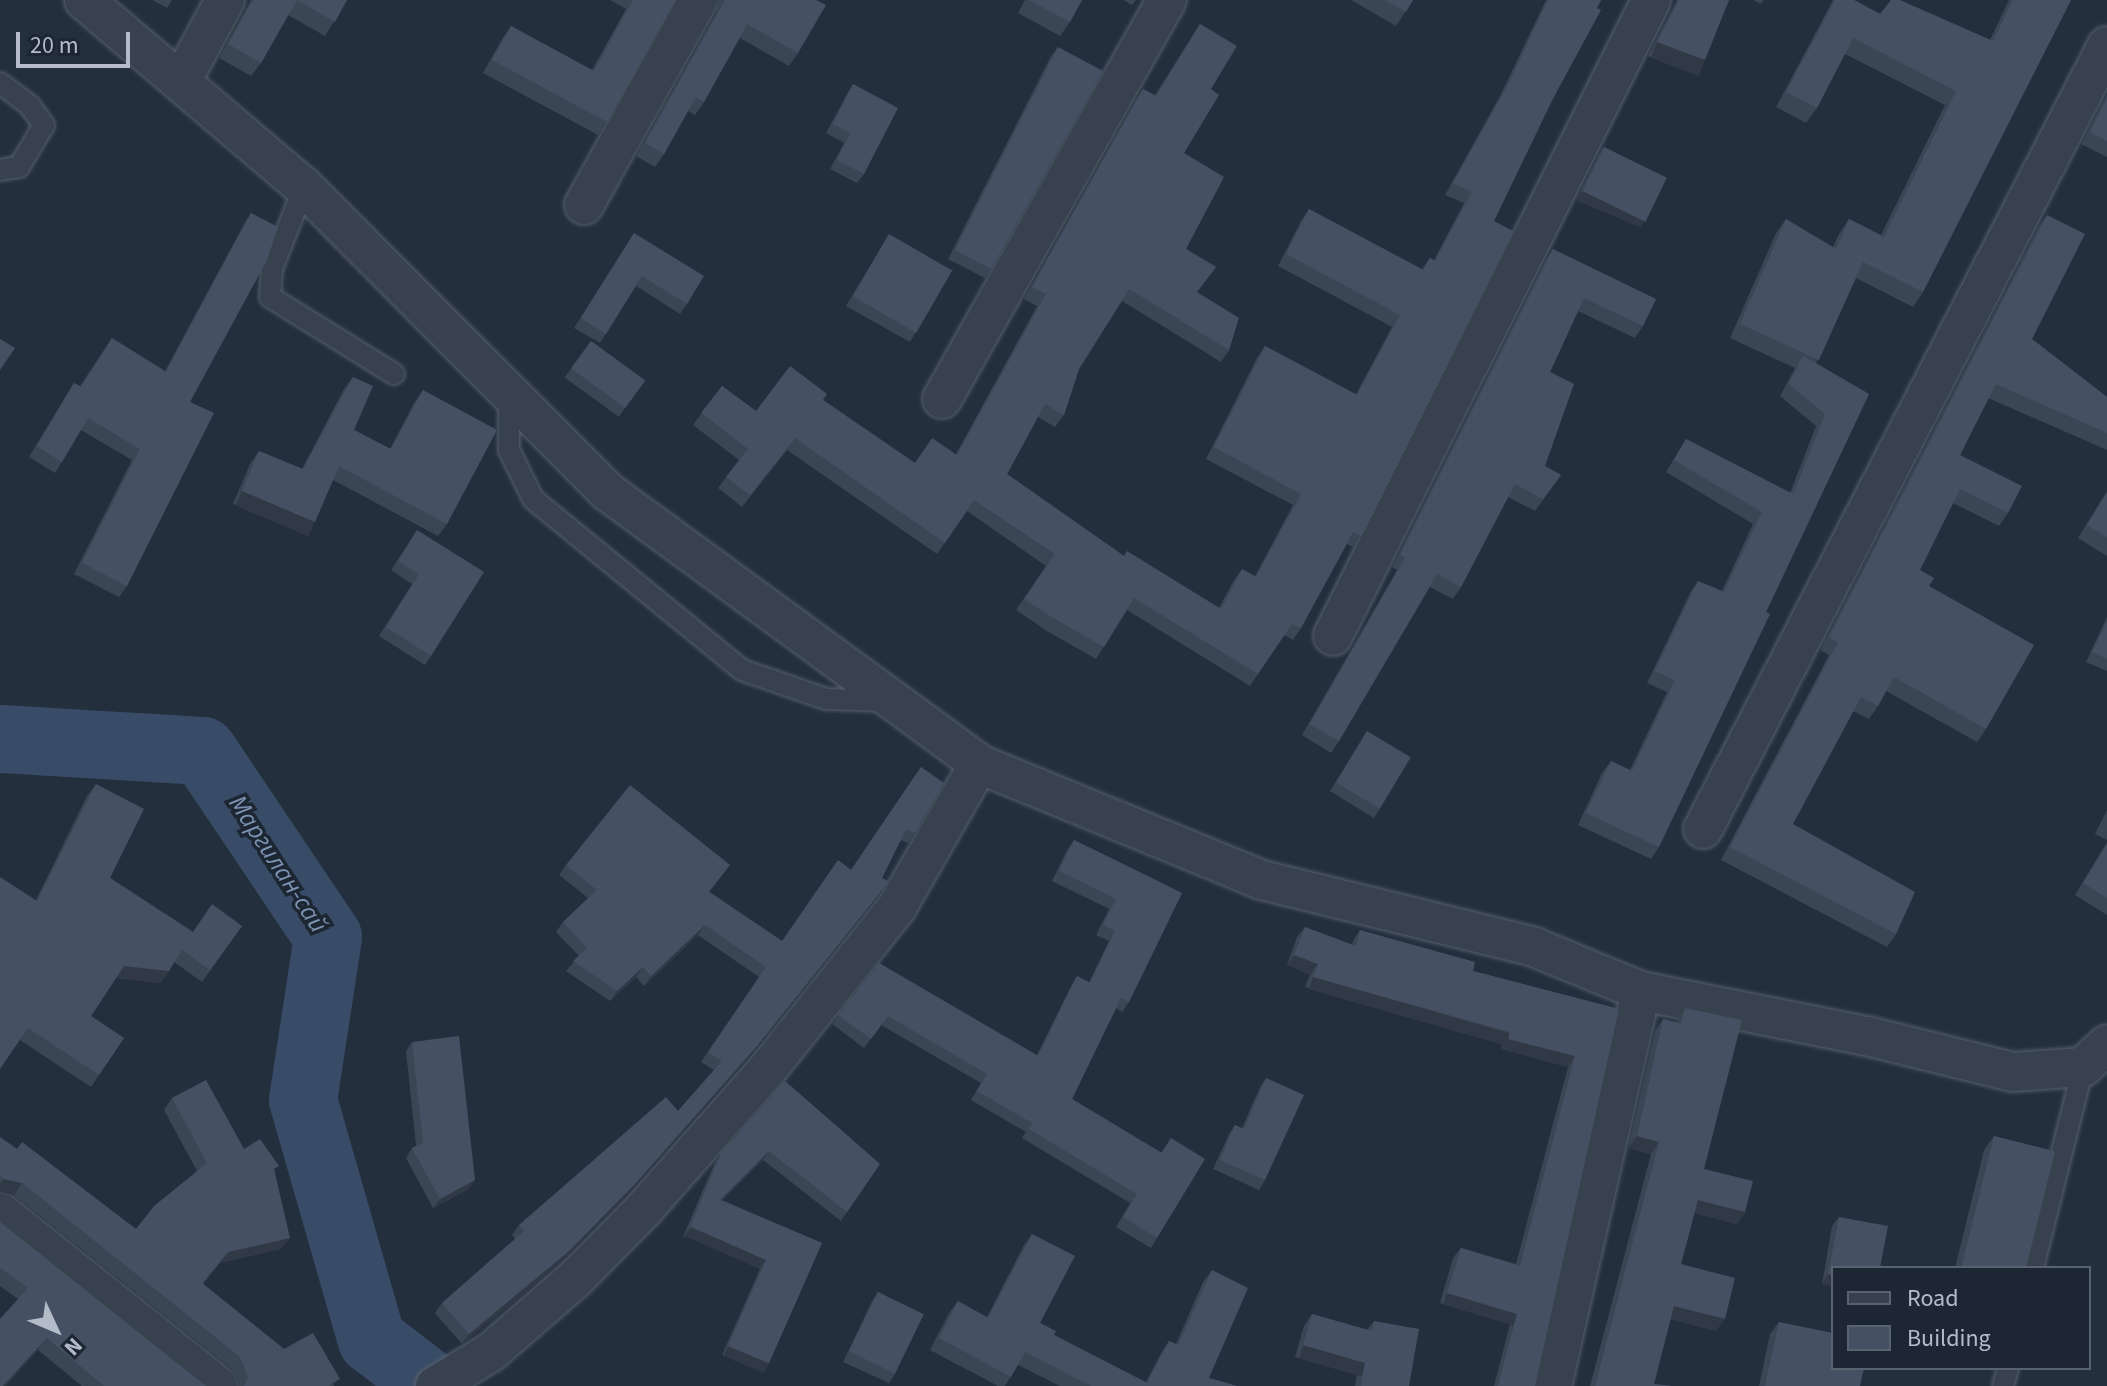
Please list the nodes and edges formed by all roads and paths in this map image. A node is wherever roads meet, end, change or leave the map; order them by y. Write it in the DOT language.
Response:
graph roads {
  1 [pos="84,0"];
  2 [pos="225,0"];
  3 [pos="698,0"];
  4 [pos="1167,0"];
  5 [pos="1651,0"];
  6 [pos="2107,46"];
  7 [pos="182,80"];
  8 [pos="0,83"];
  9 [pos="0,170"];
  10 [pos="304,187"];
  11 [pos="584,205"];
  12 [pos="394,374"];
  13 [pos="509,393"];
  14 [pos="942,399"];
  15 [pos="1333,636"];
  16 [pos="894,702"];
  17 [pos="979,764"];
  18 [pos="1703,829"];
  19 [pos="1641,991"];
  20 [pos="2095,1056"];
  21 [pos="0,1212"];
  22 [pos="2034,1266"];
  23 [pos="439,1383"];
  24 [pos="218,1386"];
  25 [pos="1552,1386"];
  1 -- 7 [label="street"];
  2 -- 7 [label="street"];
  3 -- 11 [label="street"];
  4 -- 14 [label="street"];
  5 -- 15 [label="street"];
  6 -- 18 [label="street"];
  7 -- 10 [label="street"];
  8 -- 9 [label="lane"];
  10 -- 12 [label="lane"];
  10 -- 13 [label="street"];
  13 -- 16 [label="street"];
  13 -- 16 [label="lane"];
  16 -- 17 [label="street"];
  17 -- 19 [label="street"];
  17 -- 23 [label="street"];
  19 -- 20 [label="street"];
  19 -- 25 [label="street"];
  20 -- 22 [label="lane"];
  21 -- 24 [label="street"];
}
